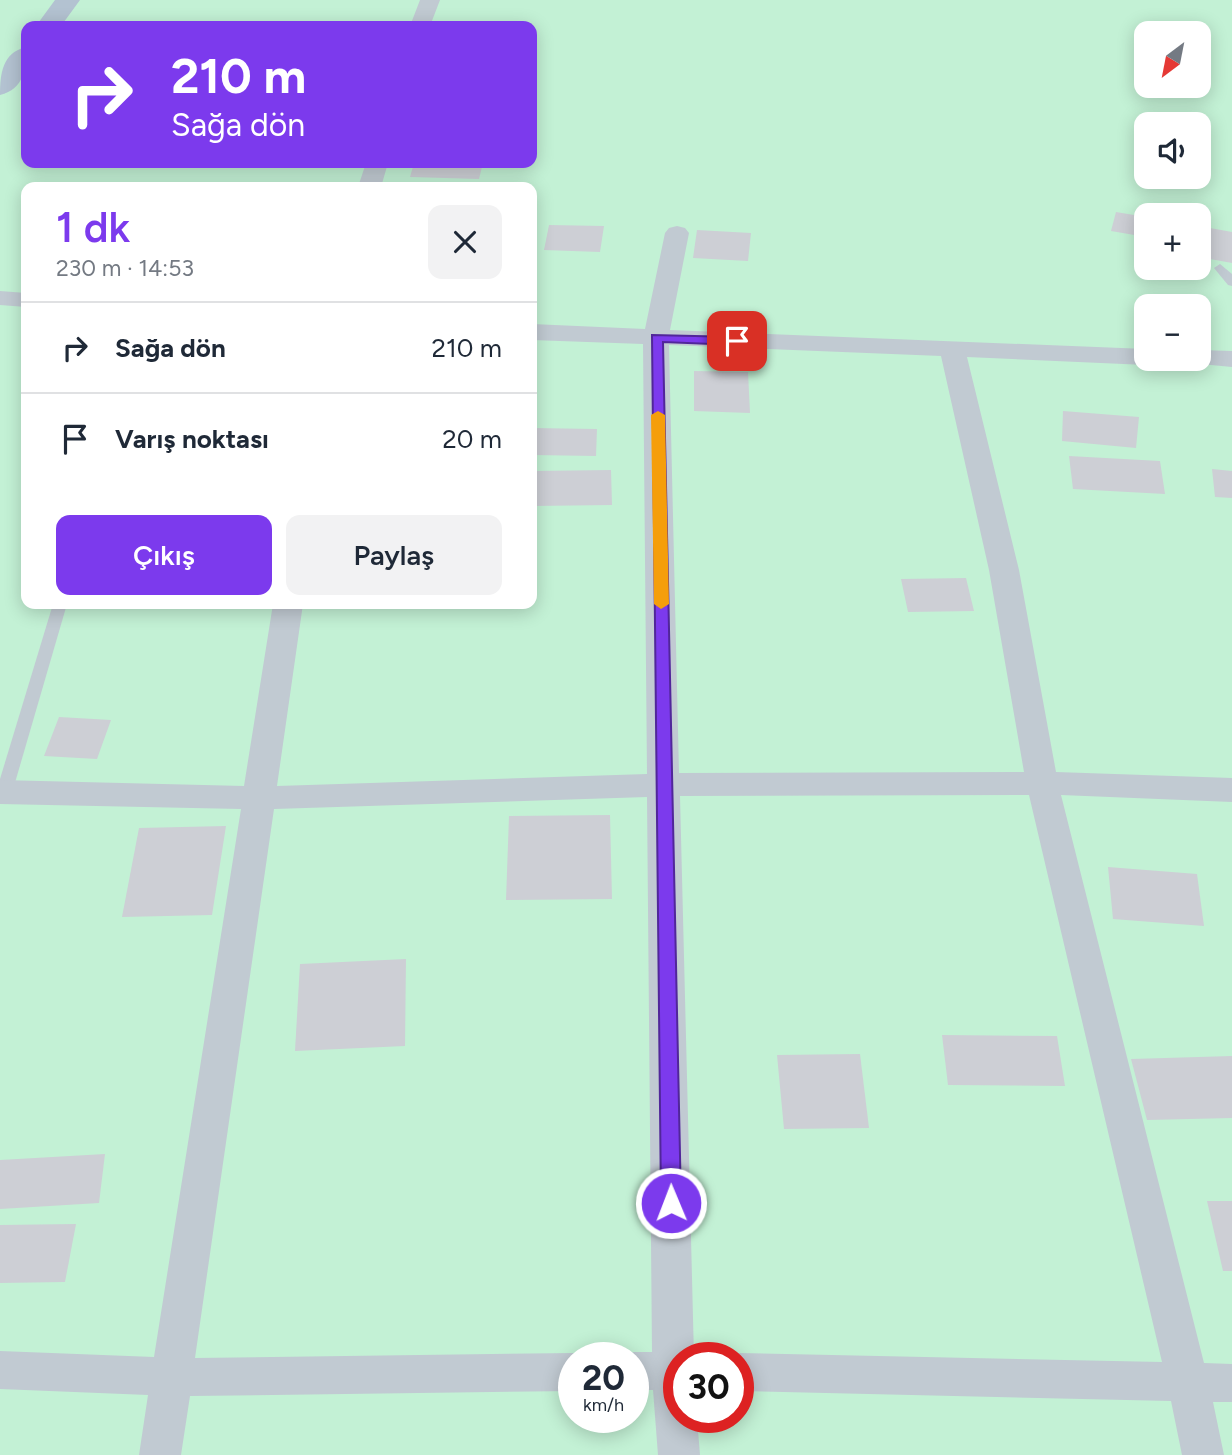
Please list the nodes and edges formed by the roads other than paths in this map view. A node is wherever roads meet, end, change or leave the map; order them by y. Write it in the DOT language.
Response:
graph roads {
  1 [pos="68,0"];
  2 [pos="430,0"];
  3 [pos="52,21"];
  4 [pos="422,21"];
  5 [pos="21,61"];
  6 [pos="0,87"];
  7 [pos="677,233"];
  8 [pos="1220,268"];
  9 [pos="1232,282"];
  10 [pos="0,298"];
  11 [pos="21,300"];
  12 [pos="537,332"];
  13 [pos="656,338"];
  14 [pos="952,348"];
  15 [pos="1134,356"];
  16 [pos="1211,358"];
  17 [pos="1232,359"];
  18 [pos="58,609"];
  19 [pos="287,609"];
  20 [pos="1042,783"];
  21 [pos="665,785"];
  22 [pos="1232,790"];
  23 [pos="2,792"];
  24 [pos="259,798"];
  25 [pos="0,1370"];
  26 [pos="662,1371"];
  27 [pos="558,1372"];
  28 [pos="754,1372"];
  29 [pos="172,1377"];
  30 [pos="1188,1382"];
  31 [pos="1232,1383"];
  32 [pos="160,1455"];
  33 [pos="679,1455"];
  34 [pos="1203,1455"];
  1 -- 3 [label="main road"];
  2 -- 4 [label="street"];
  5 -- 6 [label="main road"];
  7 -- 13 [label="street"];
  8 -- 9 [label="lane"];
  10 -- 11 [label="street"];
  12 -- 13 [label="street"];
  13 -- 14 [label="street"];
  13 -- 21 [label="street"];
  14 -- 15 [label="street"];
  14 -- 20 [label="street"];
  16 -- 17 [label="street"];
  18 -- 23 [label="lane"];
  19 -- 24 [label="street"];
  20 -- 21 [label="street"];
  20 -- 22 [label="street"];
  20 -- 30 [label="street"];
  21 -- 24 [label="street"];
  21 -- 26 [label="street"];
  23 -- 24 [label="street"];
  24 -- 29 [label="street"];
  25 -- 29 [label="street"];
  26 -- 33 [label="street"];
  27 -- 29 [label="street"];
  28 -- 30 [label="street"];
  29 -- 32 [label="street"];
  30 -- 31 [label="street"];
  30 -- 34 [label="street"];
}
